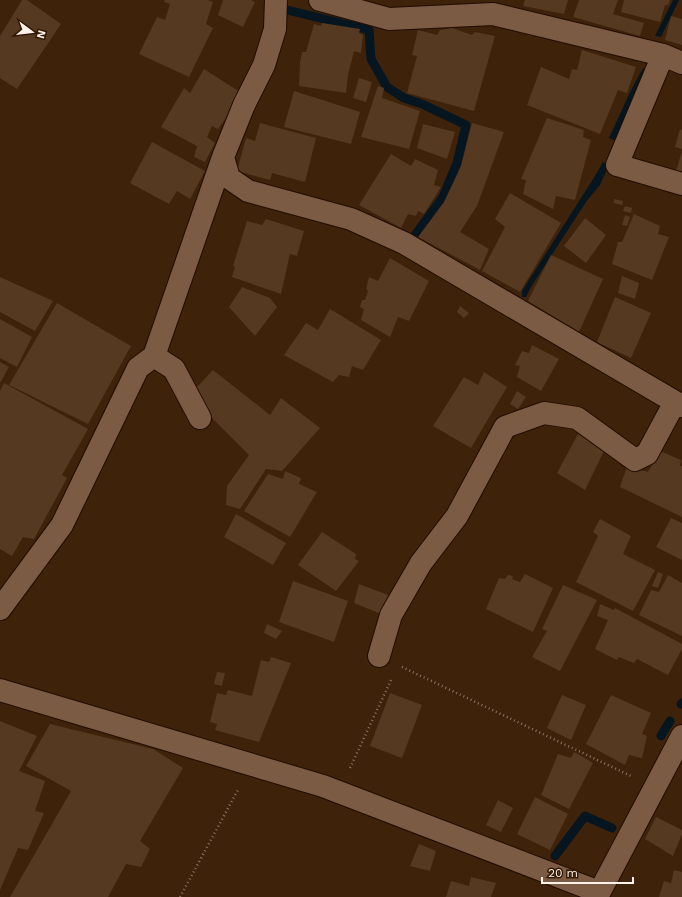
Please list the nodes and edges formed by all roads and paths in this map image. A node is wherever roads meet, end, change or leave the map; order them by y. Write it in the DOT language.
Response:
graph roads {
  1 [pos="276,0"];
  2 [pos="320,0"];
  3 [pos="673,59"];
  4 [pos="223,157"];
  5 [pos="682,184"];
  6 [pos="154,356"];
  7 [pos="679,404"];
  8 [pos="200,418"];
  9 [pos="0,610"];
  10 [pos="388,660"];
  11 [pos="0,690"];
  12 [pos="682,736"];
  13 [pos="252,765"];
  14 [pos="655,787"];
  15 [pos="339,792"];
  16 [pos="598,895"];
  17 [pos="180,897"];
  1 -- 4 [label="street"];
  2 -- 3 [label="street"];
  3 -- 5 [label="street"];
  4 -- 6 [label="street"];
  4 -- 7 [label="street"];
  6 -- 8 [label="street"];
  6 -- 9 [label="street"];
  7 -- 10 [label="street"];
  10 -- 14 [label="path"];
  10 -- 15 [label="path"];
  11 -- 13 [label="street"];
  12 -- 14 [label="street"];
  13 -- 15 [label="street"];
  13 -- 17 [label="path"];
  14 -- 16 [label="street"];
  15 -- 16 [label="street"];
}
